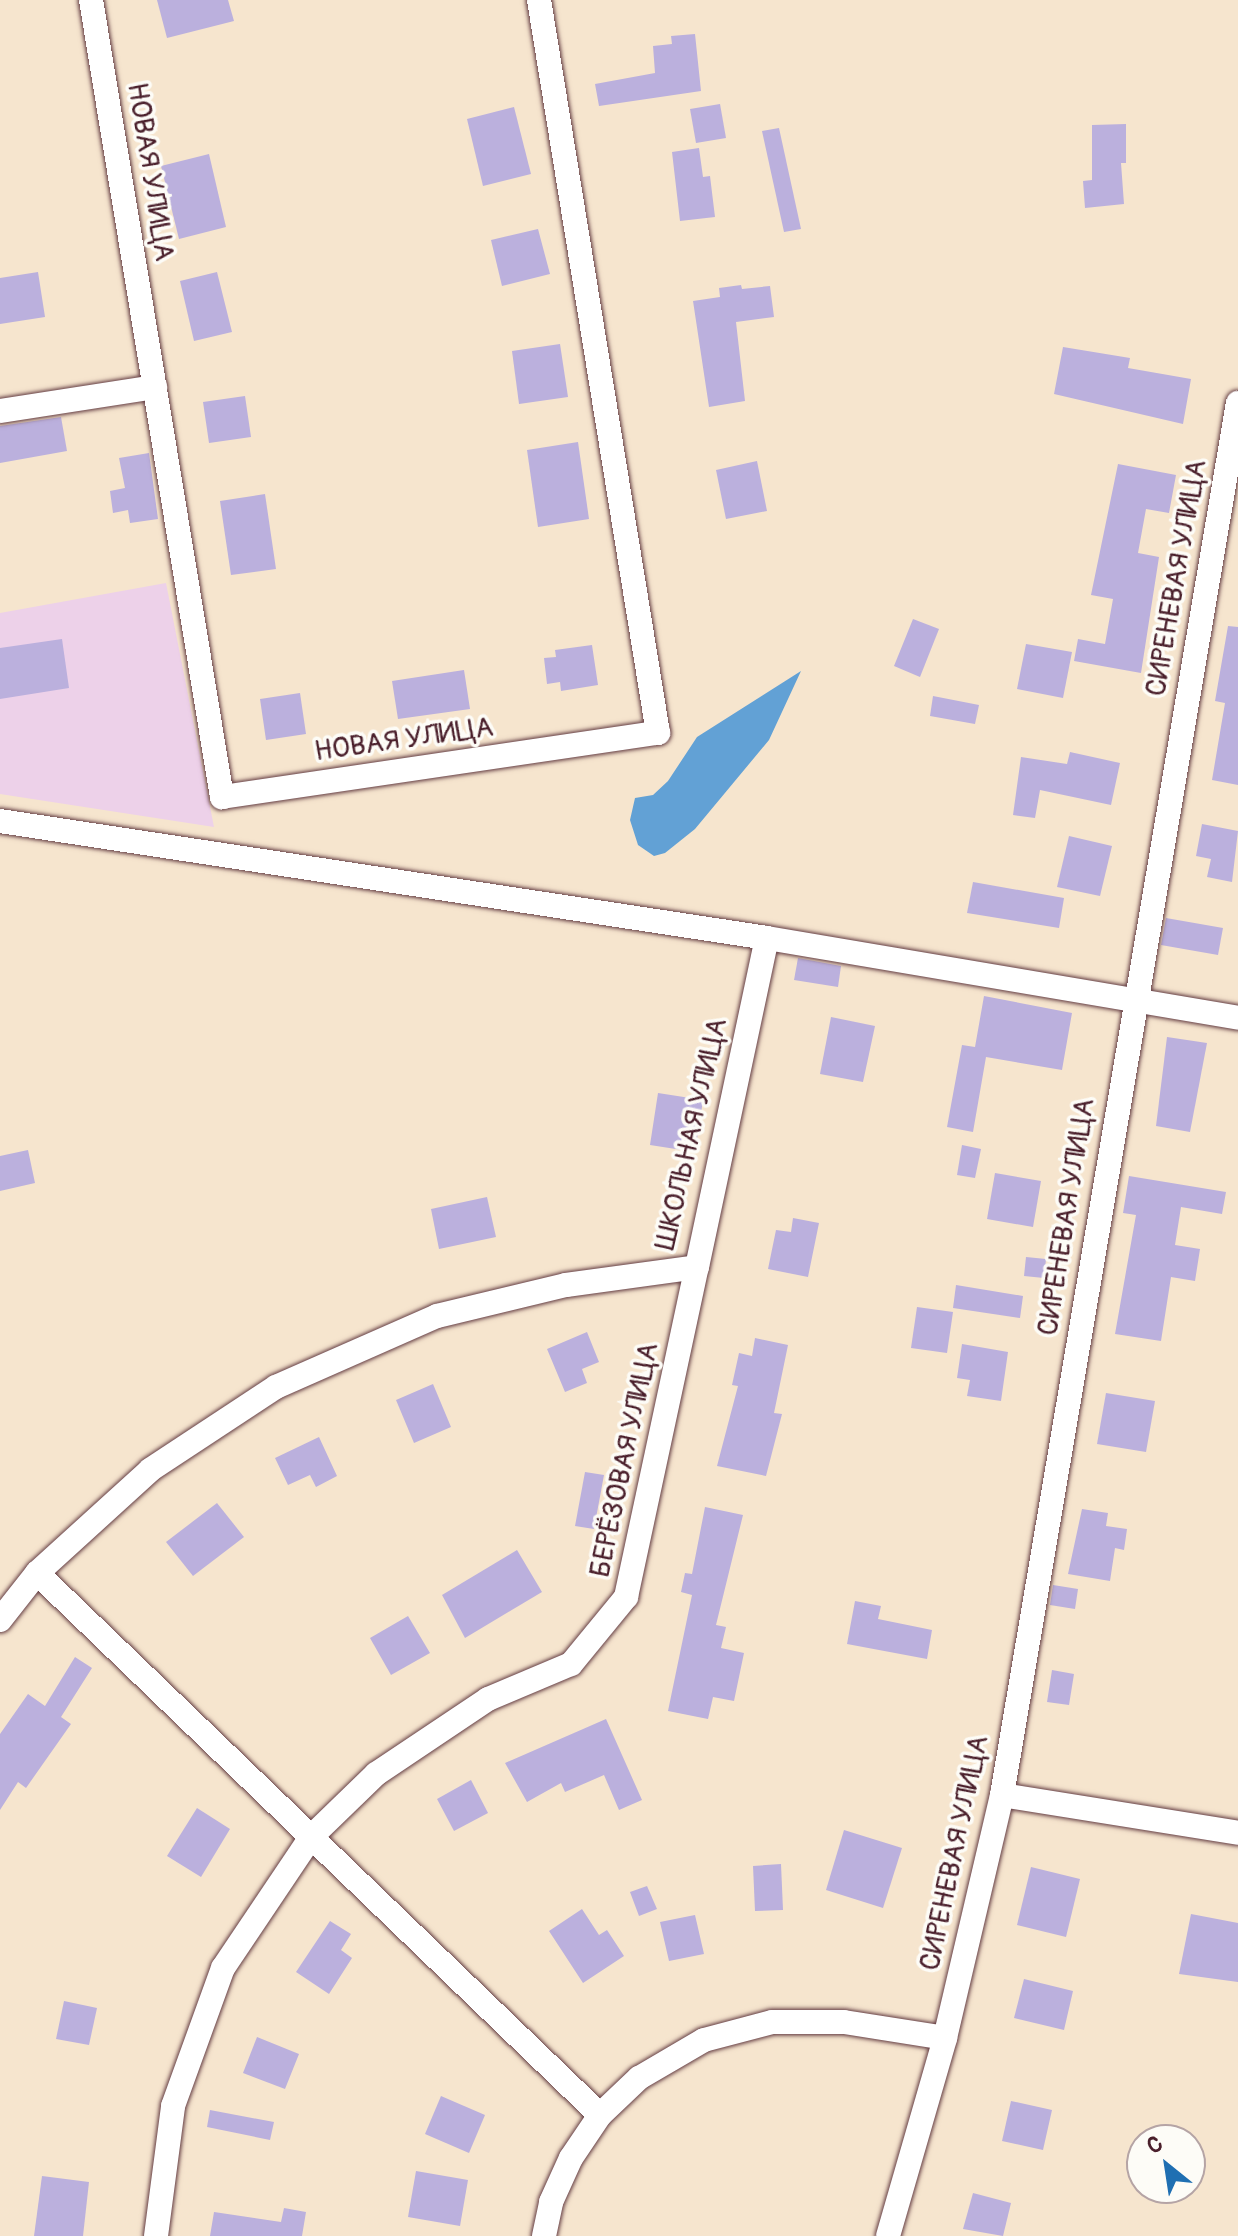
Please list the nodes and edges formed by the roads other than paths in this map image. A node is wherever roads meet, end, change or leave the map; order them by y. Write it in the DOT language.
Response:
graph roads {
  1 [pos="91,0"];
  2 [pos="539,0"];
  3 [pos="155,387"];
  4 [pos="1238,403"];
  5 [pos="0,411"];
  6 [pos="0,821"];
  7 [pos="767,938"];
  8 [pos="1133,1000"];
  9 [pos="1238,1018"];
  10 [pos="697,1267"];
  11 [pos="37,1573"];
  12 [pos="0,1620"];
  13 [pos="1002,1795"];
  14 [pos="1238,1833"];
  15 [pos="311,1837"];
  16 [pos="945,2038"];
  17 [pos="600,2115"];
  18 [pos="156,2236"];
  19 [pos="544,2236"];
  20 [pos="888,2236"];
  1 -- 3 [label="street, НОВАЯ УЛИЦА"];
  2 -- 3 [label="street, НОВАЯ УЛИЦА"];
  3 -- 5 [label="street"];
  4 -- 8 [label="street, СИРЕНЕВАЯ УЛИЦА"];
  6 -- 7 [label="street"];
  7 -- 8 [label="street"];
  7 -- 10 [label="street, ШКОЛЬНАЯ УЛИЦА"];
  8 -- 9 [label="street"];
  8 -- 13 [label="street, СИРЕНЕВАЯ УЛИЦА"];
  10 -- 11 [label="street, ШКОЛЬНАЯ УЛИЦА"];
  10 -- 15 [label="street, БЕРЁЗОВАЯ УЛИЦА"];
  11 -- 12 [label="street, ШКОЛЬНАЯ УЛИЦА"];
  11 -- 15 [label="street"];
  13 -- 14 [label="street"];
  13 -- 16 [label="street, СИРЕНЕВАЯ УЛИЦА"];
  15 -- 17 [label="street"];
  15 -- 18 [label="street, БЕРЁЗОВАЯ УЛИЦА"];
  16 -- 17 [label="street"];
  16 -- 20 [label="street, СИРЕНЕВАЯ УЛИЦА"];
  17 -- 19 [label="street"];
}
